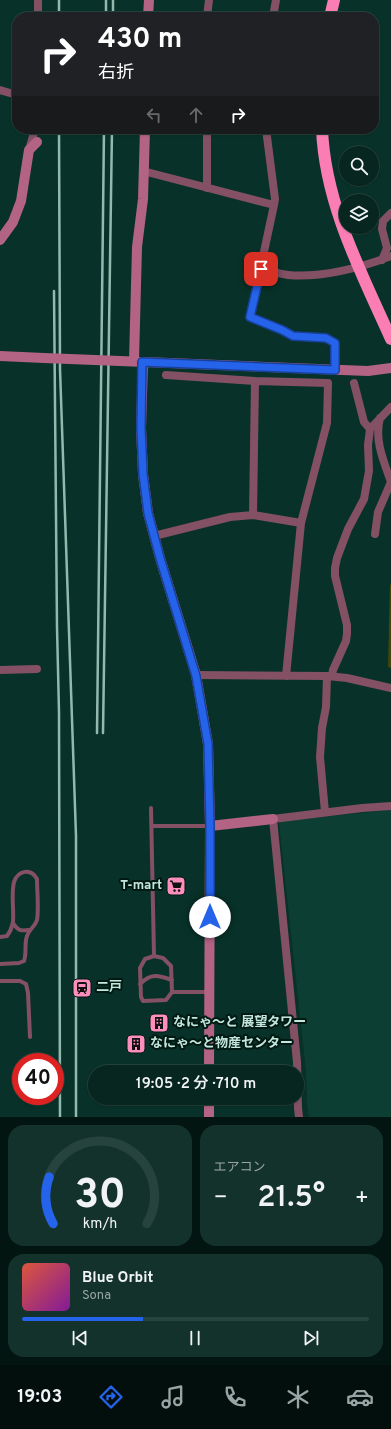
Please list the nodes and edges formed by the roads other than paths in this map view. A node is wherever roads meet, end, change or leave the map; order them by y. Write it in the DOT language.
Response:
graph roads {
  1 [pos="38,0"];
  2 [pos="149,0"];
  3 [pos="209,0"];
  4 [pos="276,0"];
  5 [pos="334,0"];
  6 [pos="38,12"];
  7 [pos="148,12"];
  8 [pos="208,12"];
  9 [pos="274,12"];
  10 [pos="331,12"];
  11 [pos="0,90"];
  12 [pos="12,94"];
  13 [pos="34,134"];
  14 [pos="144,134"];
  15 [pos="207,134"];
  16 [pos="267,134"];
  17 [pos="323,134"];
  18 [pos="37,142"];
  19 [pos="29,150"];
  20 [pos="143,171"];
  21 [pos="207,188"];
  22 [pos="274,205"];
  23 [pos="391,213"];
  24 [pos="0,240"];
  25 [pos="391,256"];
  26 [pos="382,260"];
  27 [pos="358,267"];
  28 [pos="261,269"];
  29 [pos="391,339"];
  30 [pos="0,356"];
  31 [pos="138,361"];
  32 [pos="391,368"];
  33 [pos="335,370"];
  34 [pos="166,375"];
  35 [pos="255,381"];
  36 [pos="354,383"];
  37 [pos="391,407"];
  38 [pos="380,417"];
  39 [pos="370,429"];
  40 [pos="253,515"];
  41 [pos="301,523"];
  42 [pos="375,534"];
  43 [pos="154,536"];
  44 [pos="36,669"];
  45 [pos="0,670"];
  46 [pos="196,676"];
  47 [pos="286,676"];
  48 [pos="330,676"];
  49 [pos="391,688"];
  50 [pos="391,806"];
  51 [pos="151,808"];
  52 [pos="325,812"];
  53 [pos="273,819"];
  54 [pos="152,826"];
  55 [pos="210,826"];
  56 [pos="13,923"];
  57 [pos="29,930"];
  58 [pos="0,937"];
  59 [pos="154,956"];
  60 [pos="0,964"];
  61 [pos="172,980"];
  62 [pos="0,981"];
  63 [pos="140,985"];
  64 [pos="172,992"];
  65 [pos="209,992"];
  66 [pos="30,1037"];
  67 [pos="209,1065"];
  68 [pos="209,1105"];
  69 [pos="209,1117"];
  70 [pos="299,1117"];
  1 -- 6 [label="street"];
  2 -- 7 [label="street"];
  3 -- 8 [label="street"];
  4 -- 9 [label="street"];
  5 -- 10 [label="highway"];
  11 -- 12 [label="street"];
  13 -- 19 [label="street"];
  14 -- 20 [label="street"];
  15 -- 21 [label="street"];
  16 -- 22 [label="street"];
  17 -- 27 [label="highway"];
  18 -- 19 [label="street"];
  19 -- 24 [label="street"];
  20 -- 21 [label="street"];
  20 -- 31 [label="street"];
  21 -- 22 [label="street"];
  22 -- 28 [label="street"];
  23 -- 26 [label="street"];
  25 -- 26 [label="street"];
  26 -- 27 [label="street"];
  27 -- 28 [label="street"];
  27 -- 29 [label="highway"];
  28 -- 33 [label="street"];
  30 -- 31 [label="street, bridge"];
  31 -- 33 [label="street"];
  31 -- 43 [label="street"];
  32 -- 33 [label="street"];
  34 -- 35 [label="street"];
  35 -- 40 [label="street"];
  35 -- 41 [label="street"];
  36 -- 39 [label="street"];
  37 -- 38 [label="street"];
  38 -- 39 [label="street"];
  38 -- 42 [label="street"];
  39 -- 48 [label="street"];
  40 -- 41 [label="street"];
  40 -- 43 [label="street"];
  41 -- 47 [label="street"];
  43 -- 46 [label="street"];
  44 -- 45 [label="street"];
  46 -- 47 [label="street"];
  46 -- 55 [label="street"];
  47 -- 48 [label="street"];
  48 -- 49 [label="street"];
  48 -- 52 [label="street"];
  50 -- 52 [label="street"];
  51 -- 54 [label="lane"];
  52 -- 53 [label="street"];
  53 -- 55 [label="street"];
  53 -- 70 [label="street"];
  54 -- 55 [label="lane"];
  54 -- 59 [label="lane"];
  55 -- 65 [label="street"];
  56 -- 57 [label="lane"];
  56 -- 57 [label="lane"];
  56 -- 58 [label="lane"];
  57 -- 60 [label="lane"];
  59 -- 61 [label="lane"];
  59 -- 63 [label="lane"];
  61 -- 63 [label="lane"];
  61 -- 64 [label="lane"];
  62 -- 66 [label="lane"];
  63 -- 64 [label="lane"];
  64 -- 65 [label="lane"];
  65 -- 67 [label="street"];
  68 -- 69 [label="street"];
}
